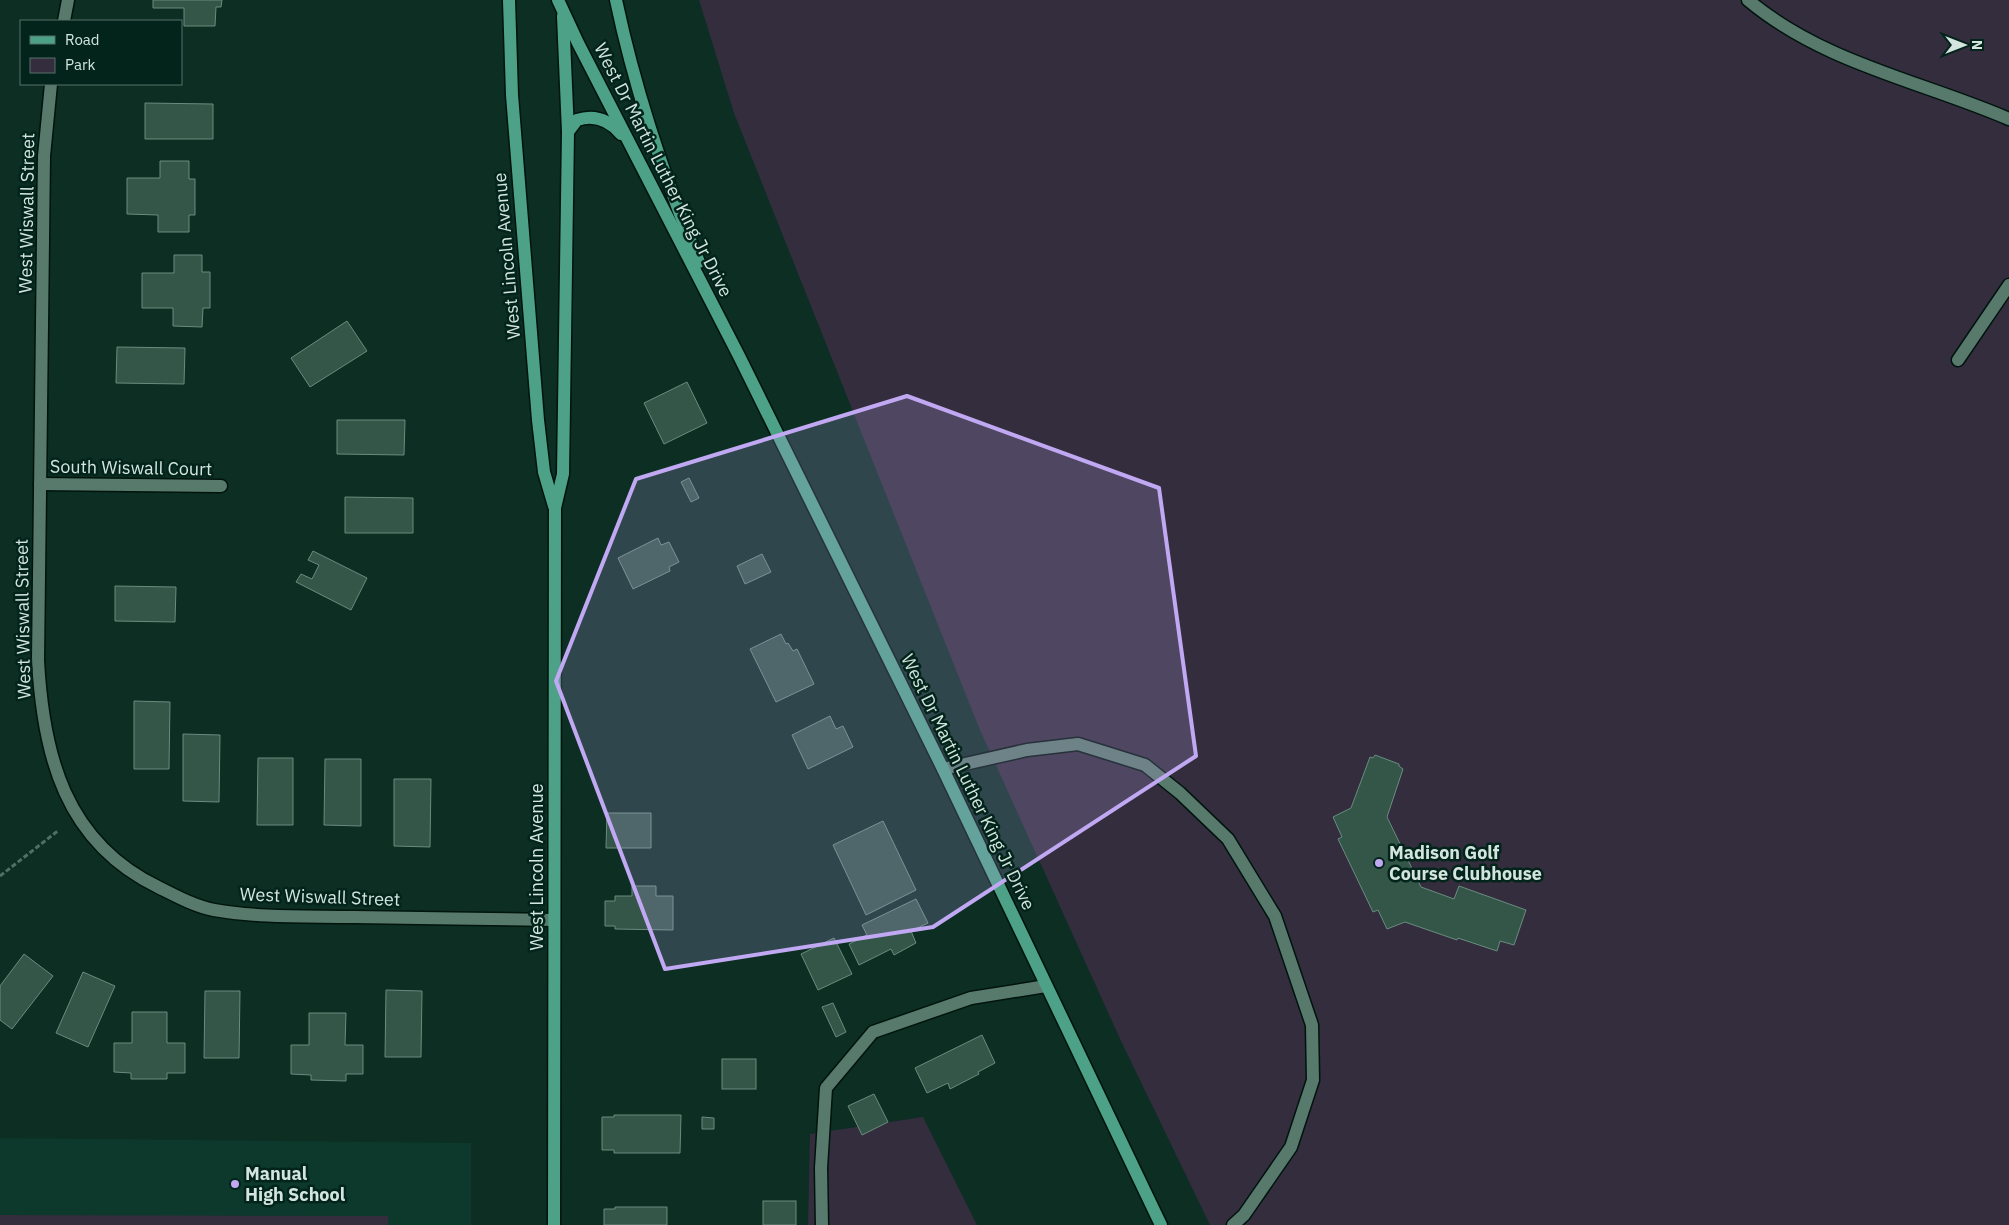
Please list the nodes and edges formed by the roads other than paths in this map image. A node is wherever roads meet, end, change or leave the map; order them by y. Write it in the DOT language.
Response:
graph roads {
  1 [pos="68,0"];
  2 [pos="510,0"];
  3 [pos="616,0"];
  4 [pos="1748,0"];
  5 [pos="561,3"];
  6 [pos="64,20"];
  7 [pos="51,85"];
  8 [pos="2009,119"];
  9 [pos="568,132"];
  10 [pos="638,160"];
  11 [pos="2009,285"];
  12 [pos="739,356"];
  13 [pos="1958,360"];
  14 [pos="40,484"];
  15 [pos="221,486"];
  16 [pos="555,508"];
  17 [pos="943,769"];
  18 [pos="554,920"];
  19 [pos="1046,986"];
  20 [pos="554,1225"];
  21 [pos="822,1225"];
  22 [pos="1161,1225"];
  23 [pos="1234,1225"];
  1 -- 6 [label="street"];
  2 -- 16 [label="main road, West Lincoln Avenue"];
  3 -- 12 [label="main road, West Dr Martin Luther King Jr Drive"];
  4 -- 8 [label="street"];
  5 -- 9 [label="main road, West Lincoln Avenue"];
  5 -- 10 [label="main road, West Dr Martin Luther King Jr Drive"];
  7 -- 14 [label="street, West Wiswall Street"];
  9 -- 10 [label="main road"];
  9 -- 16 [label="main road, West Lincoln Avenue"];
  10 -- 12 [label="main road, West Dr Martin Luther King Jr Drive"];
  11 -- 13 [label="street"];
  12 -- 17 [label="main road, West Dr Martin Luther King Jr Drive"];
  14 -- 15 [label="street, South Wiswall Court"];
  14 -- 18 [label="street, West Wiswall Street"];
  16 -- 18 [label="main road, West Lincoln Avenue"];
  17 -- 19 [label="main road, West Dr Martin Luther King Jr Drive"];
  17 -- 23 [label="street"];
  18 -- 20 [label="main road, West Lincoln Avenue"];
  19 -- 21 [label="street"];
  19 -- 22 [label="main road, West Dr Martin Luther King Jr Drive"];
}
